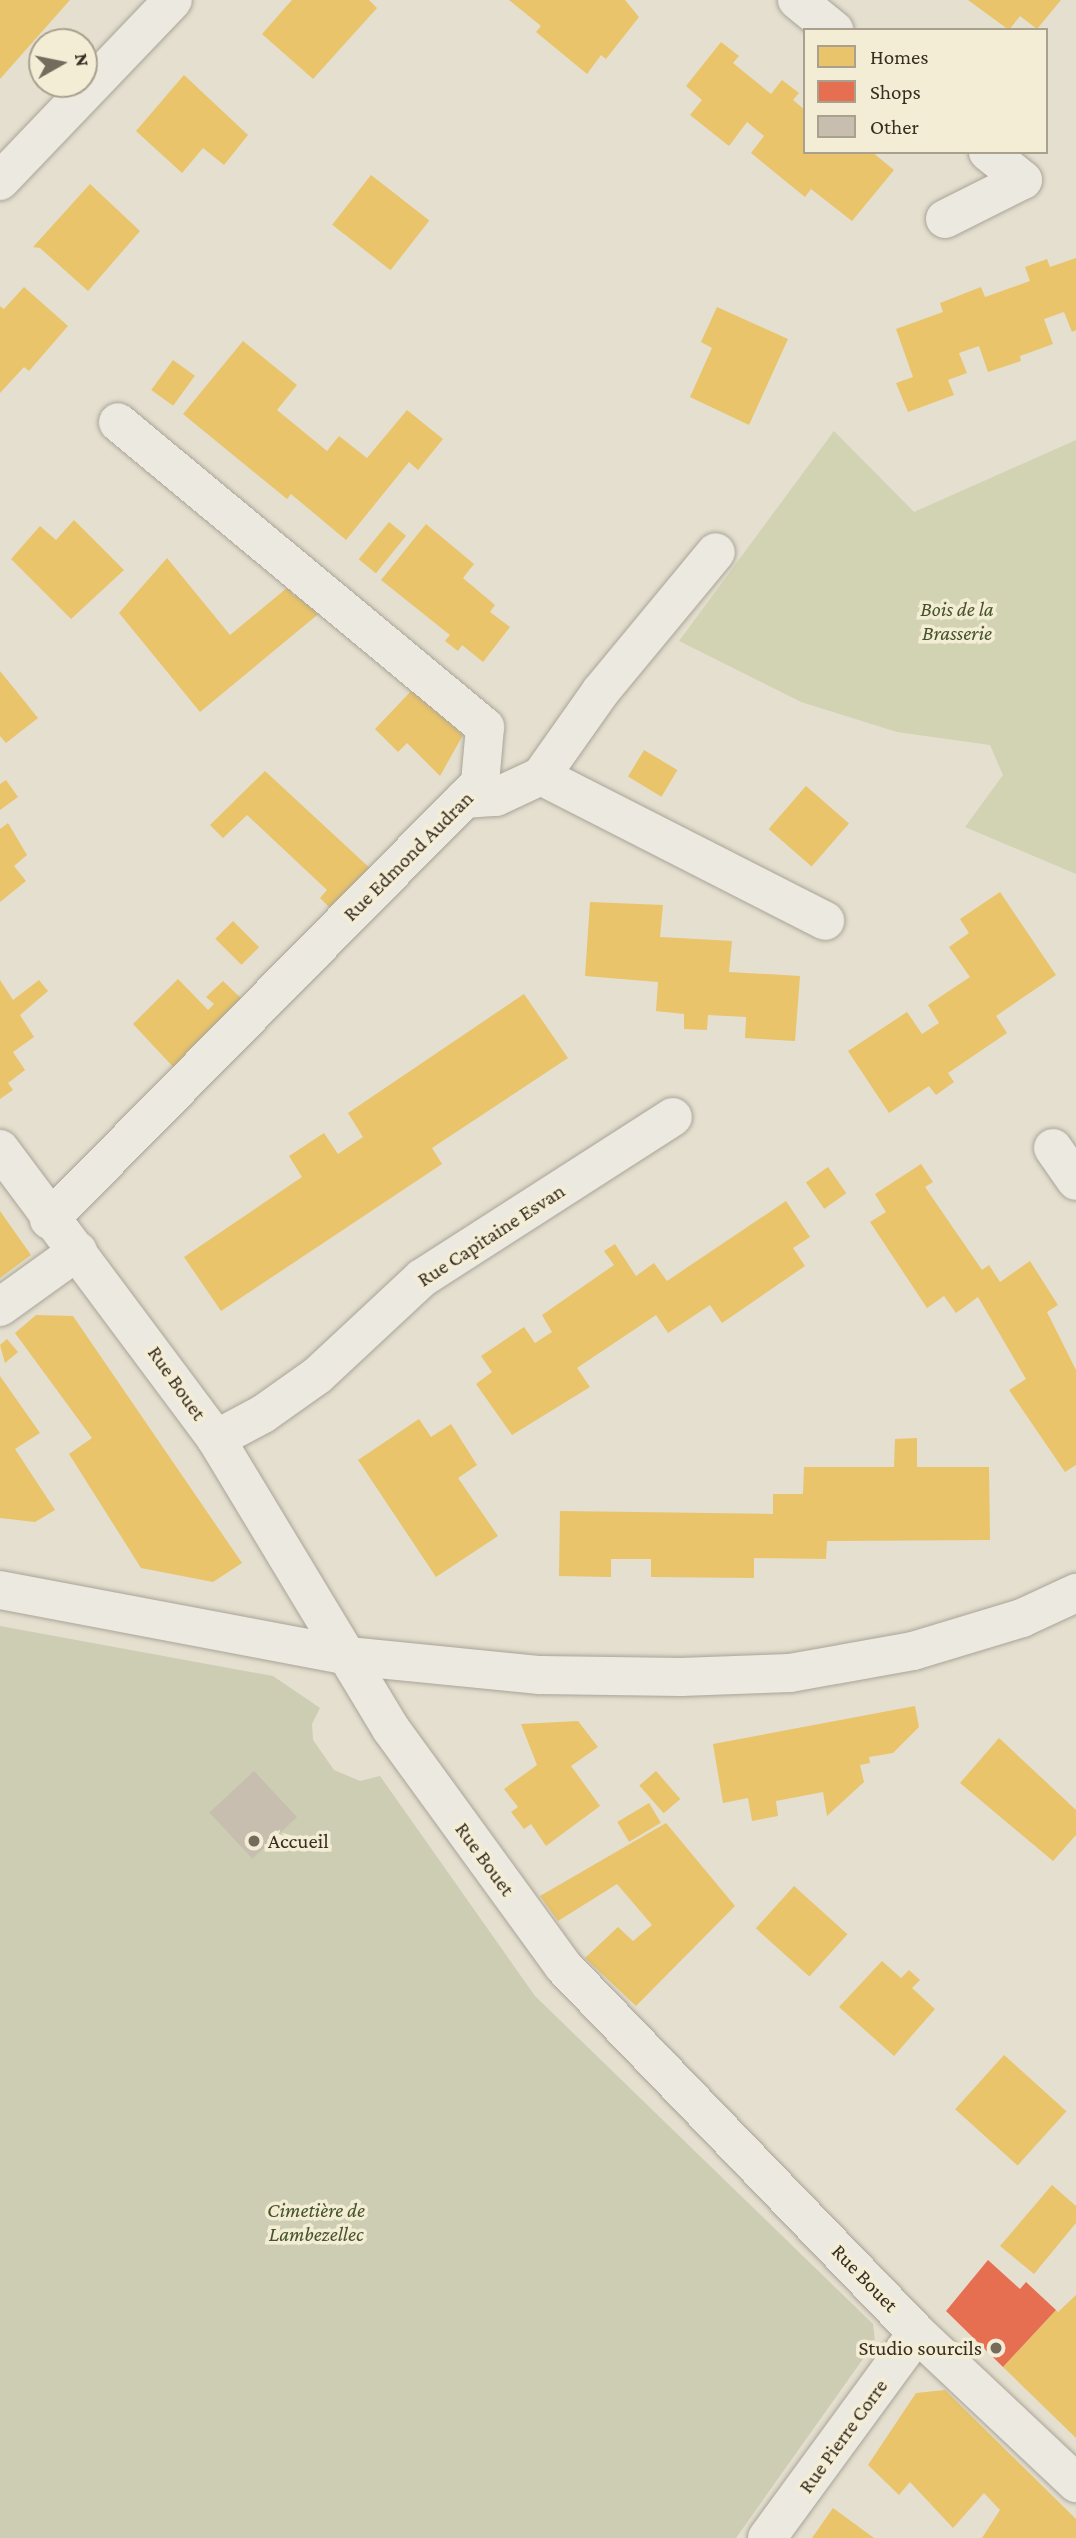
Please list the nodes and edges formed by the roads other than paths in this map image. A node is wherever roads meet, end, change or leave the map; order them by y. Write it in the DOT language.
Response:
graph roads {
  1 [pos="173,0"];
  2 [pos="797,0"];
  3 [pos="832,28"];
  4 [pos="990,154"];
  5 [pos="0,181"];
  6 [pos="945,219"];
  7 [pos="118,422"];
  8 [pos="716,552"];
  9 [pos="541,776"];
  10 [pos="464,799"];
  11 [pos="825,921"];
  12 [pos="673,1117"];
  13 [pos="1053,1148"];
  14 [pos="0,1149"];
  15 [pos="1076,1181"];
  16 [pos="50,1220"];
  17 [pos="78,1251"];
  18 [pos="0,1307"];
  19 [pos="216,1439"];
  20 [pos="0,1590"];
  21 [pos="1076,1593"];
  22 [pos="348,1656"];
  23 [pos="917,2333"];
  24 [pos="1076,2483"];
  25 [pos="768,2538"];
  1 -- 5 [label="street"];
  2 -- 3 [label="street"];
  4 -- 6 [label="street"];
  7 -- 10 [label="street, Rue Edmond Audran"];
  8 -- 9 [label="street"];
  9 -- 10 [label="street"];
  9 -- 11 [label="street"];
  10 -- 16 [label="street, Rue Edmond Audran"];
  12 -- 19 [label="street, Rue Capitaine Esvan"];
  13 -- 15 [label="street"];
  14 -- 16 [label="street, Rue Bouet"];
  16 -- 17 [label="street, Rue Bouet"];
  17 -- 18 [label="street"];
  17 -- 19 [label="street, Rue Bouet"];
  19 -- 22 [label="street, Rue Bouet"];
  20 -- 22 [label="street"];
  21 -- 22 [label="street"];
  22 -- 23 [label="street, Rue Bouet"];
  23 -- 24 [label="street, Rue Bouet"];
  23 -- 25 [label="street, Rue Pierre Corre"];
}
